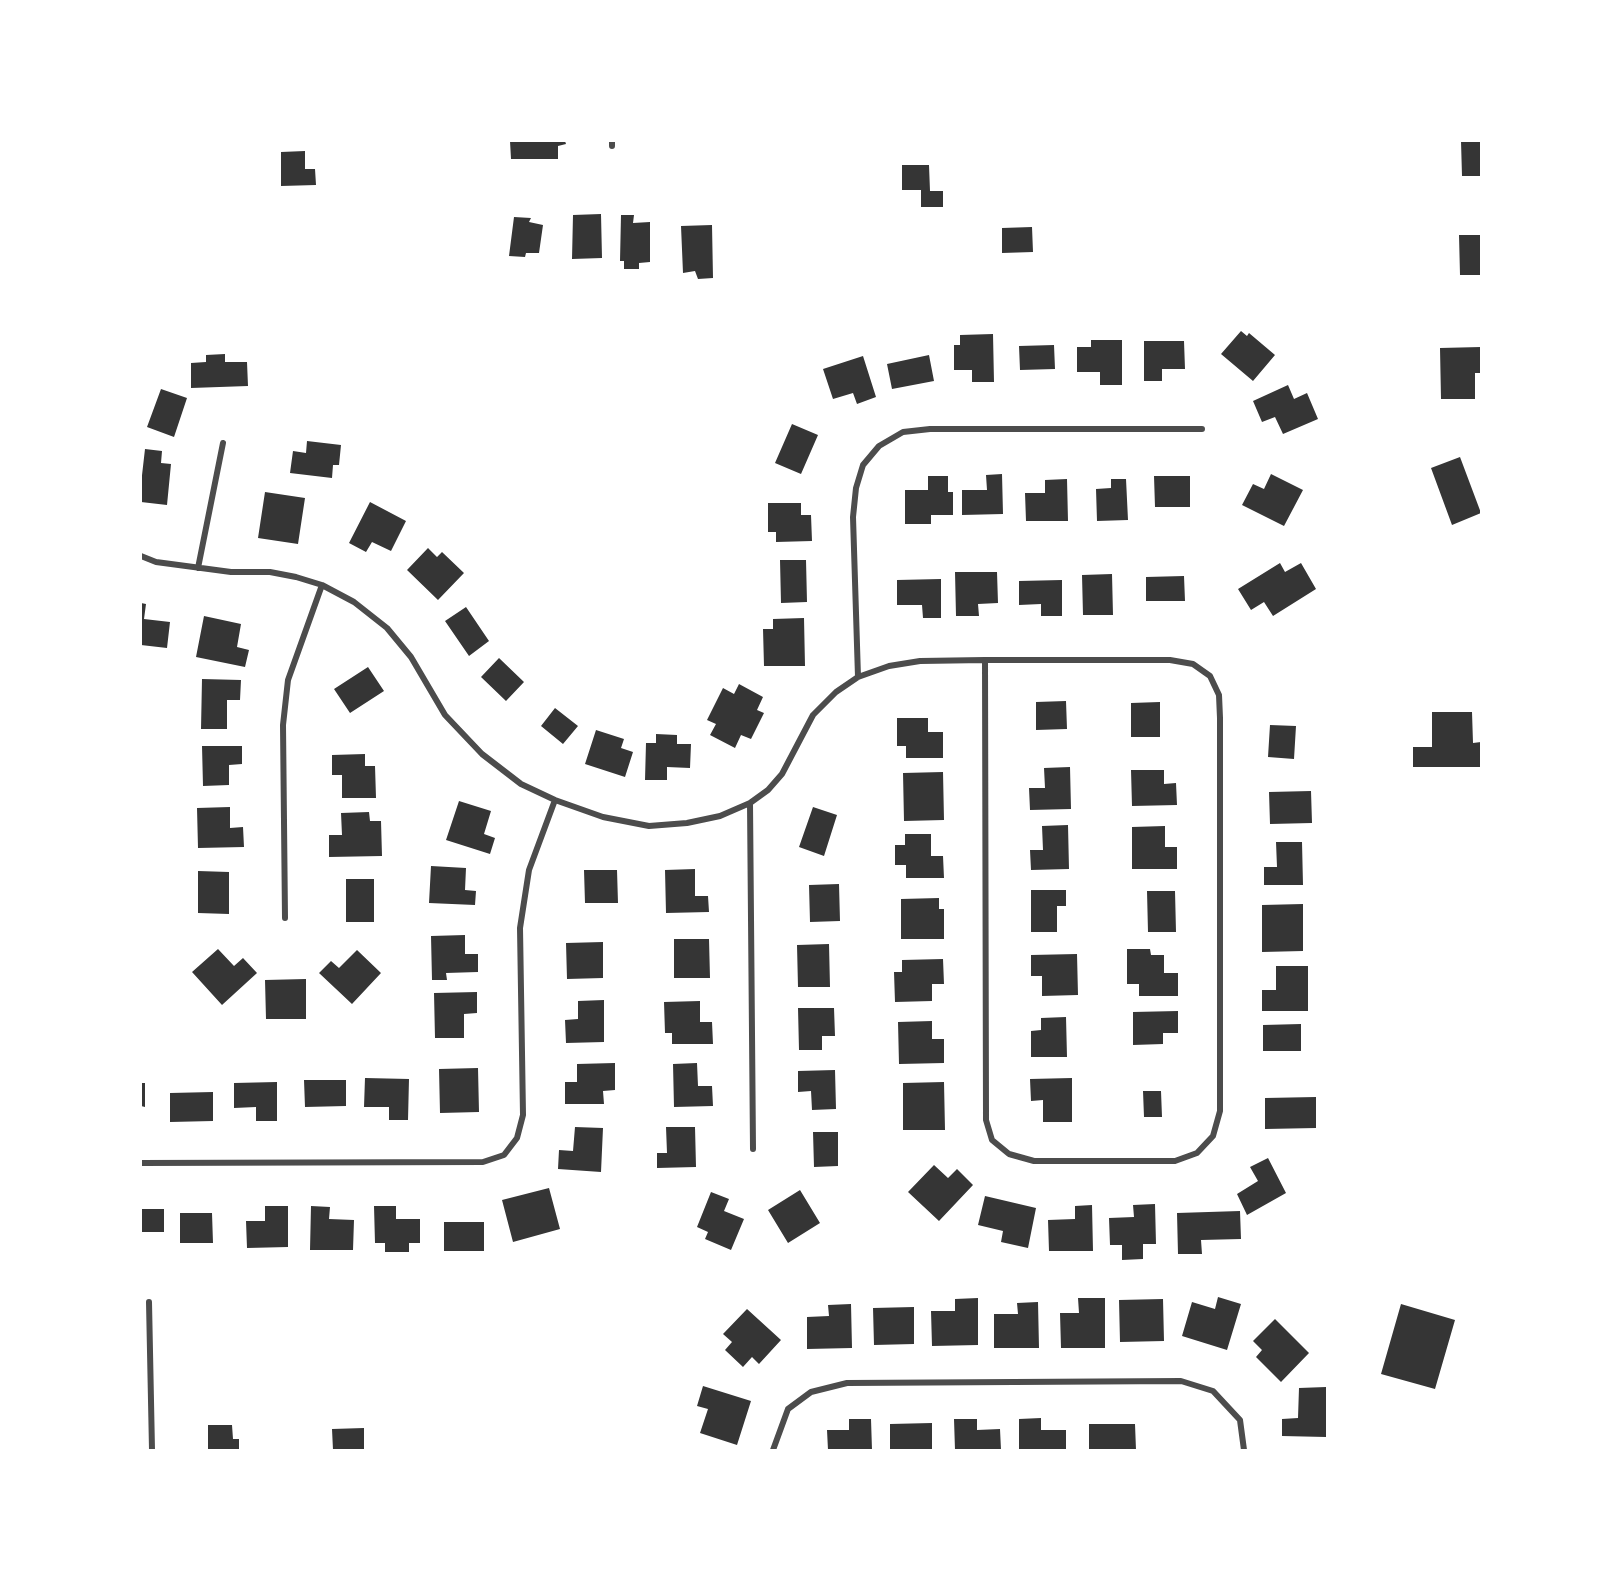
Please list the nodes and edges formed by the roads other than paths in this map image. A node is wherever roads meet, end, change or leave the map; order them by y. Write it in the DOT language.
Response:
graph roads {
  1 [pos="1202,429"];
  2 [pos="223,443"];
  3 [pos="141,556"];
  4 [pos="198,568"];
  5 [pos="322,585"];
  6 [pos="985,660"];
  7 [pos="858,677"];
  8 [pos="555,800"];
  9 [pos="750,803"];
  10 [pos="285,918"];
  11 [pos="753,1149"];
  12 [pos="141,1163"];
  13 [pos="149,1302"];
  14 [pos="152,1450"];
  15 [pos="773,1450"];
  16 [pos="1244,1450"];
  1 -- 7 [label="street"];
  2 -- 4 [label="street"];
  3 -- 4 [label="street"];
  4 -- 5 [label="street"];
  5 -- 8 [label="street"];
  5 -- 10 [label="street"];
  6 -- 6 [label="street"];
  6 -- 7 [label="street"];
  7 -- 9 [label="street"];
  8 -- 9 [label="street"];
  8 -- 12 [label="street"];
  9 -- 11 [label="street"];
  13 -- 14 [label="street"];
  15 -- 16 [label="street"];
}
